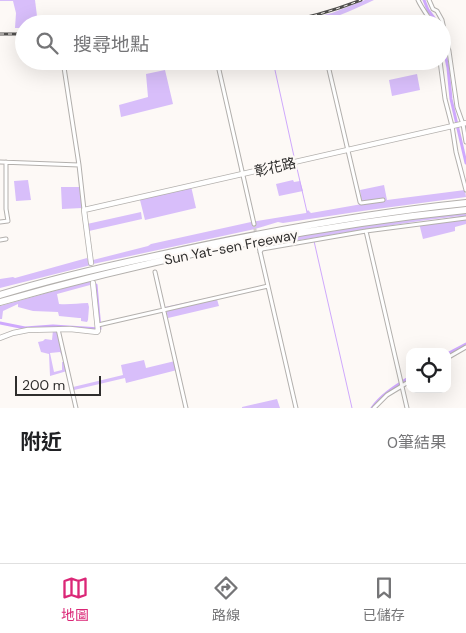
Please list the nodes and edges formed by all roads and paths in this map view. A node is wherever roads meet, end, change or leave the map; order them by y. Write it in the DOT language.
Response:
graph roads {
  1 [pos="418,0"];
  2 [pos="429,0"];
  3 [pos="426,15"];
  4 [pos="439,15"];
  5 [pos="451,64"];
  6 [pos="65,70"];
  7 [pos="219,70"];
  8 [pos="329,70"];
  9 [pos="441,70"];
  10 [pos="463,124"];
  11 [pos="453,126"];
  12 [pos="466,142"];
  13 [pos="348,150"];
  14 [pos="0,162"];
  15 [pos="6,162"];
  16 [pos="80,165"];
  17 [pos="243,174"];
  18 [pos="466,190"];
  19 [pos="383,200"];
  20 [pos="466,203"];
  21 [pos="84,210"];
  22 [pos="466,210"];
  23 [pos="466,218"];
  24 [pos="0,222"];
  25 [pos="254,224"];
  26 [pos="366,231"];
  27 [pos="6,239"];
  28 [pos="0,240"];
  29 [pos="259,247"];
  30 [pos="260,252"];
  31 [pos="91,263"];
  32 [pos="155,272"];
  33 [pos="93,283"];
  34 [pos="268,286"];
  35 [pos="0,295"];
  36 [pos="0,302"];
  37 [pos="163,310"];
  38 [pos="98,325"];
  39 [pos="58,329"];
  40 [pos="0,338"];
  41 [pos="466,347"];
  42 [pos="451,356"];
  43 [pos="406,383"];
  44 [pos="402,385"];
  45 [pos="76,408"];
  46 [pos="186,408"];
  47 [pos="296,408"];
  48 [pos="374,408"];
  49 [pos="407,408"];
  1 -- 3 [label="street"];
  2 -- 4 [label="street"];
  5 -- 10 [label="street"];
  6 -- 16 [label="street"];
  7 -- 17 [label="street"];
  8 -- 13 [label="street"];
  9 -- 11 [label="street"];
  10 -- 11 [label="street, 彰花路"];
  10 -- 12 [label="street"];
  11 -- 13 [label="street, 彰花路"];
  11 -- 18 [label="street"];
  13 -- 17 [label="street, 彰花路"];
  13 -- 19 [label="street"];
  14 -- 15 [label="street"];
  15 -- 16 [label="street"];
  15 -- 24 [label="street"];
  16 -- 21 [label="street"];
  17 -- 21 [label="street, 彰花路"];
  17 -- 25 [label="street"];
  20 -- 35 [label="highway, Sun Yat-sen Freeway"];
  21 -- 31 [label="street"];
  22 -- 36 [label="highway, Sun Yat-sen Freeway"];
  23 -- 26 [label="street"];
  26 -- 30 [label="street"];
  26 -- 44 [label="street"];
  27 -- 28 [label="street"];
  29 -- 30 [label="street"];
  30 -- 34 [label="street"];
  32 -- 37 [label="street"];
  33 -- 38 [label="street"];
  34 -- 37 [label="street"];
  34 -- 47 [label="street"];
  37 -- 38 [label="street"];
  37 -- 46 [label="street"];
  38 -- 39 [label="street"];
  39 -- 40 [label="street"];
  39 -- 45 [label="street"];
  41 -- 42 [label="street"];
  43 -- 44 [label="street"];
  44 -- 48 [label="street"];
  44 -- 49 [label="street"];
}
